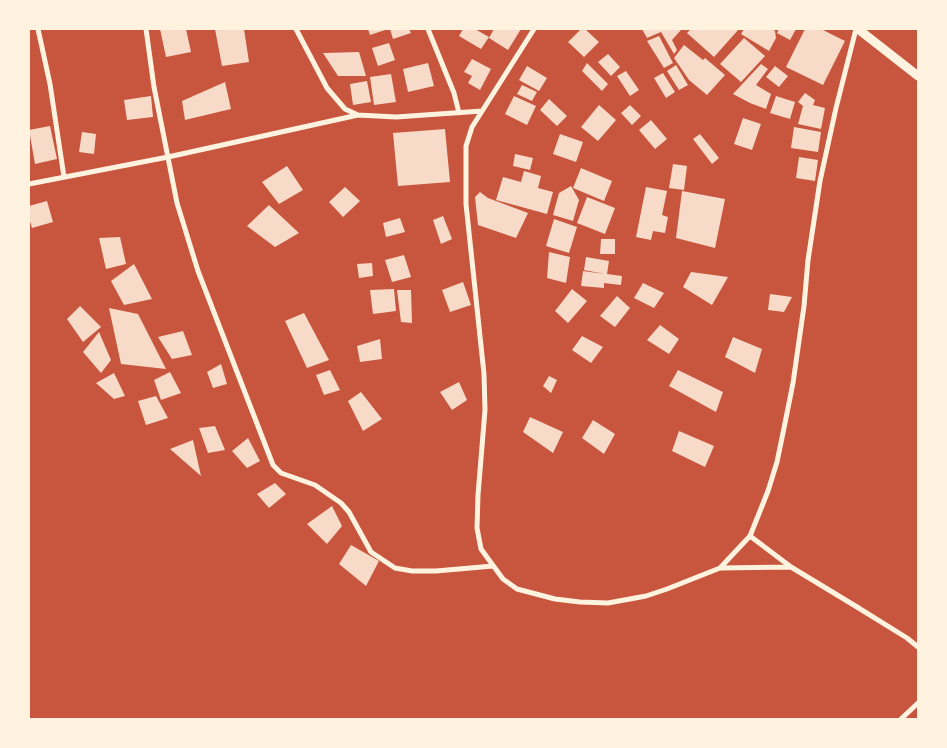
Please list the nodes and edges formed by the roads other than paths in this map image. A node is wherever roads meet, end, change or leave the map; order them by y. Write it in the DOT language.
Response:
graph roads {
  1 [pos="38,29"];
  2 [pos="146,29"];
  3 [pos="296,29"];
  4 [pos="428,29"];
  5 [pos="534,29"];
  6 [pos="857,29"];
  7 [pos="918,76"];
  8 [pos="482,111"];
  9 [pos="459,113"];
  10 [pos="358,115"];
  11 [pos="168,157"];
  12 [pos="64,178"];
  13 [pos="29,184"];
  14 [pos="750,536"];
  15 [pos="493,566"];
  16 [pos="791,567"];
  17 [pos="720,568"];
  18 [pos="918,647"];
  19 [pos="918,703"];
  20 [pos="901,719"];
  1 -- 12 [label="street"];
  2 -- 11 [label="street"];
  3 -- 10 [label="street"];
  4 -- 9 [label="street"];
  5 -- 8 [label="street"];
  6 -- 7 [label="street"];
  6 -- 14 [label="street"];
  8 -- 9 [label="street"];
  8 -- 15 [label="street"];
  9 -- 10 [label="street"];
  10 -- 11 [label="street"];
  11 -- 12 [label="street"];
  11 -- 15 [label="street"];
  12 -- 13 [label="street"];
  14 -- 16 [label="street"];
  14 -- 17 [label="street"];
  15 -- 17 [label="street"];
  16 -- 17 [label="street"];
  16 -- 18 [label="street"];
  19 -- 20 [label="street"];
}
